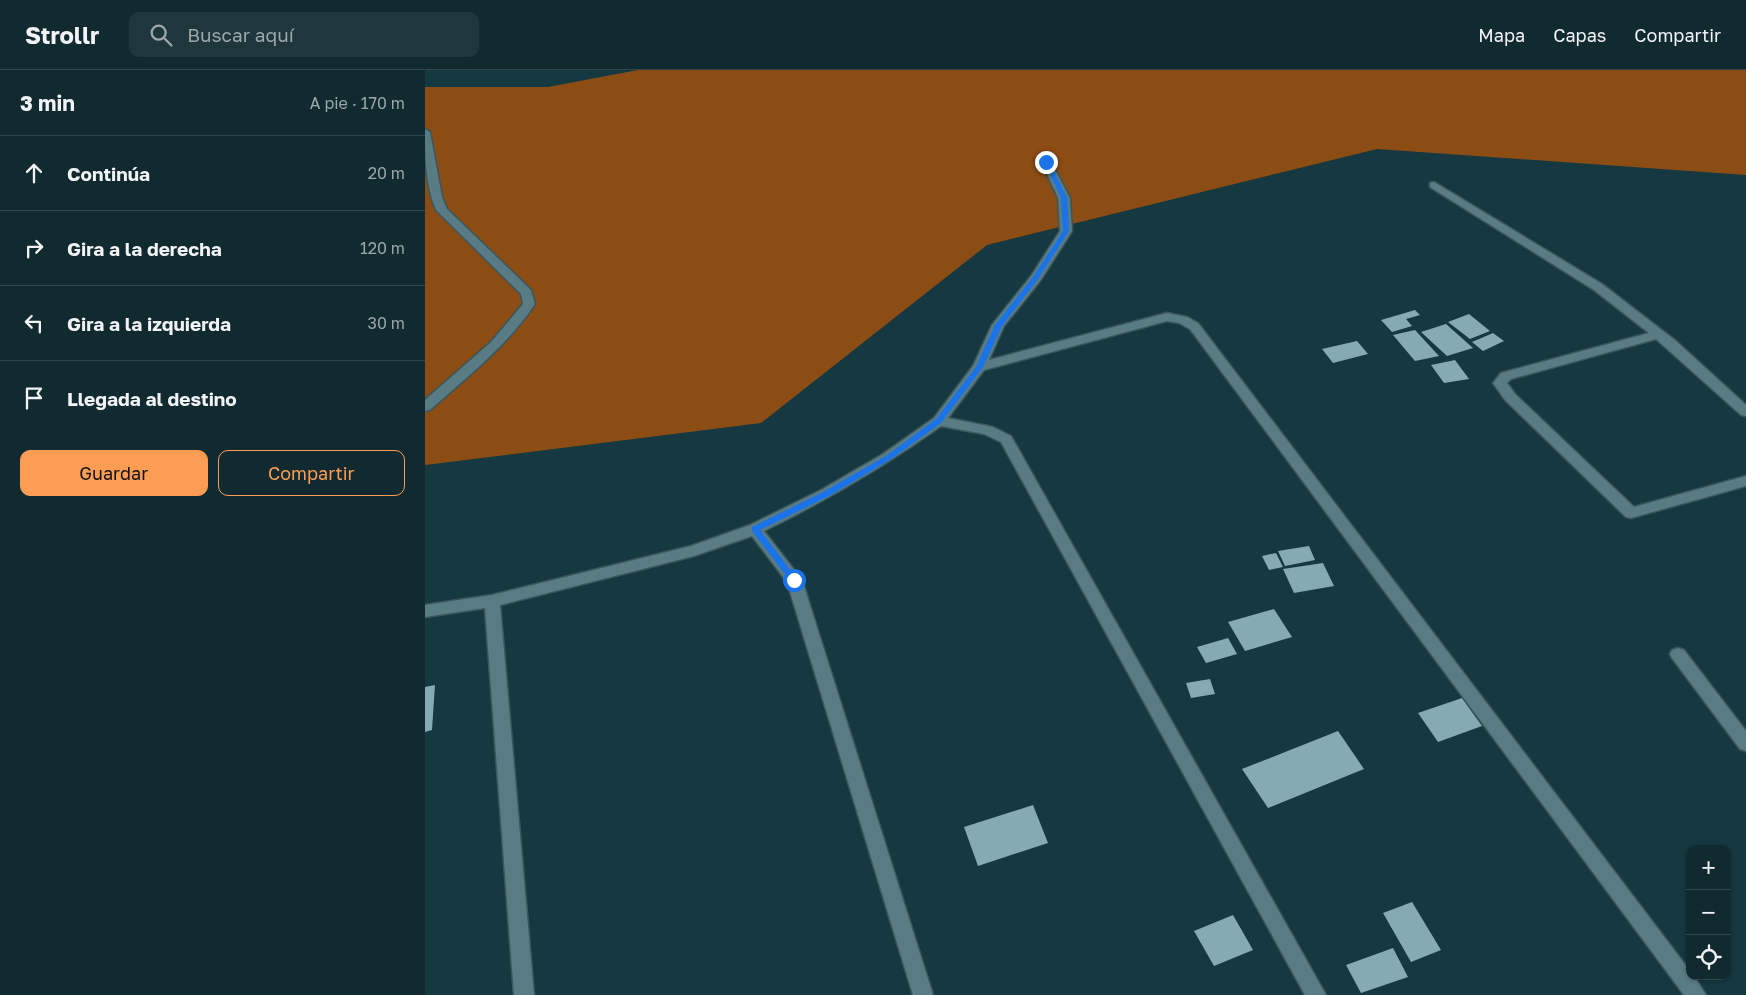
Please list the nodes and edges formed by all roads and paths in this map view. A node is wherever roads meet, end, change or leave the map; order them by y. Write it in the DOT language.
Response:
graph roads {
  1 [pos="425,132"];
  2 [pos="1046,162"];
  3 [pos="1434,185"];
  4 [pos="1658,334"];
  5 [pos="979,367"];
  6 [pos="425,407"];
  7 [pos="1746,412"];
  8 [pos="939,421"];
  9 [pos="1746,481"];
  10 [pos="755,529"];
  11 [pos="492,601"];
  12 [pos="425,611"];
  13 [pos="1678,654"];
  14 [pos="1746,744"];
  15 [pos="524,995"];
  16 [pos="923,995"];
  17 [pos="1316,995"];
  18 [pos="1696,995"];
  1 -- 6 [label="street"];
  2 -- 5 [label="street"];
  3 -- 4 [label="street"];
  4 -- 7 [label="street"];
  4 -- 9 [label="street"];
  5 -- 8 [label="street"];
  5 -- 18 [label="street"];
  8 -- 10 [label="street"];
  8 -- 17 [label="street"];
  10 -- 11 [label="street"];
  10 -- 16 [label="street"];
  11 -- 12 [label="street"];
  11 -- 15 [label="street"];
  13 -- 14 [label="street"];
}
